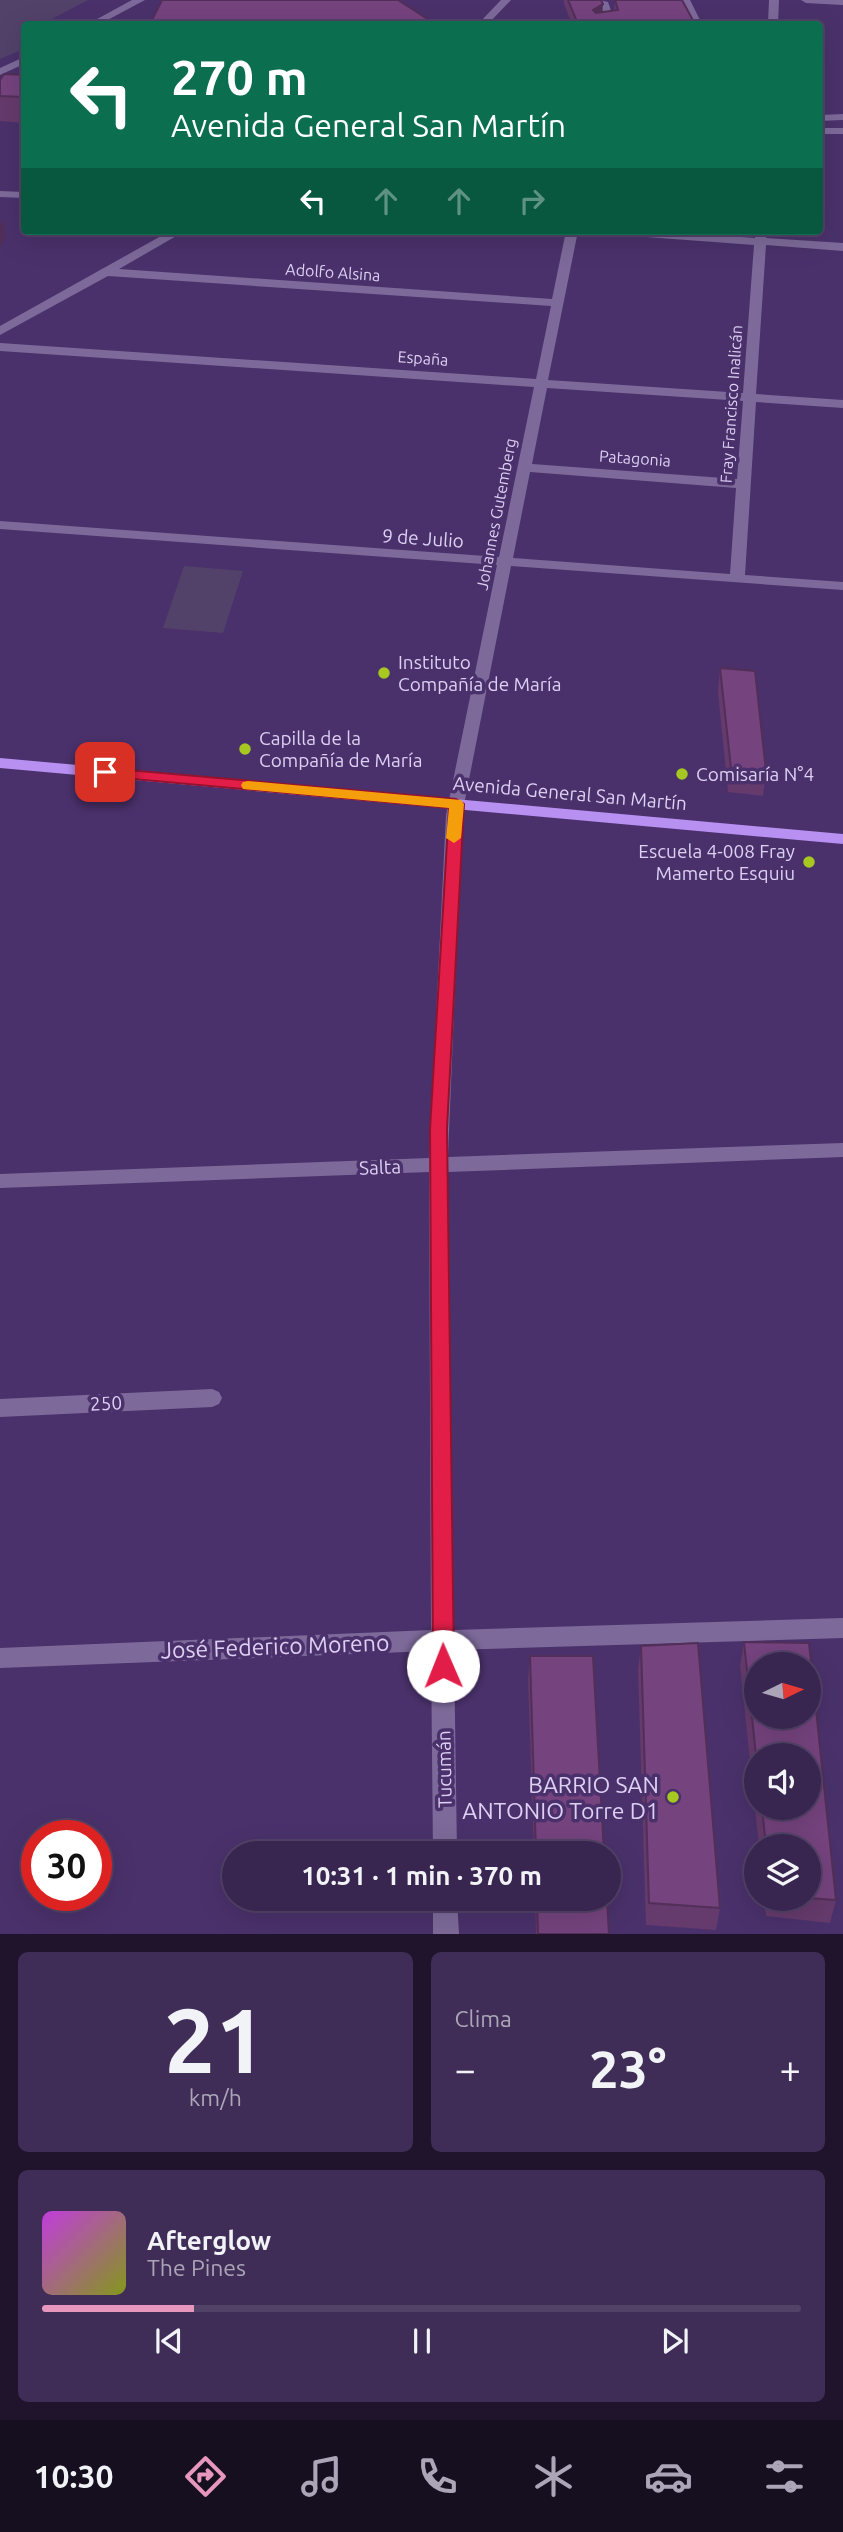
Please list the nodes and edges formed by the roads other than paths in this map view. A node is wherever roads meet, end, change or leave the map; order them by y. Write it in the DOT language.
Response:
graph roads {
  1 [pos="140,0"];
  2 [pos="506,0"];
  3 [pos="685,0"];
  4 [pos="774,0"];
  5 [pos="806,0"];
  6 [pos="603,2"];
  7 [pos="843,2"];
  8 [pos="99,21"];
  9 [pos="486,21"];
  10 [pos="608,21"];
  11 [pos="696,21"];
  12 [pos="773,21"];
  13 [pos="21,62"];
  14 [pos="0,74"];
  15 [pos="16,76"];
  16 [pos="843,117"];
  17 [pos="823,118"];
  18 [pos="823,131"];
  19 [pos="843,131"];
  20 [pos="0,194"];
  21 [pos="21,195"];
  22 [pos="172,235"];
  23 [pos="571,235"];
  24 [pos="729,235"];
  25 [pos="760,236"];
  26 [pos="843,247"];
  27 [pos="107,272"];
  28 [pos="557,303"];
  29 [pos="0,331"];
  30 [pos="0,347"];
  31 [pos="540,383"];
  32 [pos="748,398"];
  33 [pos="843,404"];
  34 [pos="524,467"];
  35 [pos="743,484"];
  36 [pos="0,526"];
  37 [pos="505,563"];
  38 [pos="737,579"];
  39 [pos="843,586"];
  40 [pos="0,763"];
  41 [pos="456,804"];
  42 [pos="843,839"];
  43 [pos="843,1150"];
  44 [pos="439,1165"];
  45 [pos="0,1181"];
  46 [pos="212,1398"];
  47 [pos="0,1408"];
  48 [pos="843,1628"];
  49 [pos="443,1640"];
  50 [pos="0,1658"];
  51 [pos="445,1841"];
  52 [pos="446,1911"];
  53 [pos="446,1934"];
  1 -- 8 [label="street"];
  2 -- 9 [label="street"];
  3 -- 11 [label="street"];
  4 -- 12 [label="street"];
  5 -- 7 [label="street"];
  6 -- 10 [label="street"];
  13 -- 14 [label="street"];
  14 -- 15 [label="street"];
  16 -- 17 [label="street"];
  18 -- 19 [label="street"];
  20 -- 21 [label="street"];
  22 -- 27 [label="street"];
  23 -- 28 [label="street, Johannes Gutemberg"];
  24 -- 25 [label="street"];
  25 -- 26 [label="street"];
  25 -- 32 [label="street, Fray Francisco Inalicán"];
  27 -- 28 [label="street, Adolfo Alsina"];
  27 -- 29 [label="street"];
  28 -- 31 [label="street, Johannes Gutemberg"];
  30 -- 31 [label="street, España"];
  31 -- 32 [label="street, España"];
  31 -- 34 [label="street, Johannes Gutemberg"];
  32 -- 33 [label="street, España"];
  32 -- 35 [label="street, Fray Francisco Inalicán"];
  34 -- 35 [label="street, Patagonia"];
  34 -- 37 [label="street, Johannes Gutemberg"];
  35 -- 38 [label="street, Fray Francisco Inalicán"];
  36 -- 37 [label="street, 9 de Julio"];
  37 -- 38 [label="street, 9 de Julio"];
  37 -- 41 [label="street, Johannes Gutemberg"];
  38 -- 39 [label="street, 9 de Julio"];
  40 -- 41 [label="main road, Avenida General San Martín"];
  41 -- 42 [label="main road, Avenida General San Martín"];
  41 -- 44 [label="street, Tucumán"];
  43 -- 44 [label="street, Salta"];
  44 -- 45 [label="street, Salta"];
  44 -- 49 [label="street, Tucumán"];
  46 -- 47 [label="street, 250"];
  48 -- 49 [label="street, José Federico Moreno"];
  49 -- 50 [label="street, José Federico Moreno"];
  49 -- 51 [label="street, Tucumán"];
  52 -- 53 [label="street"];
}
